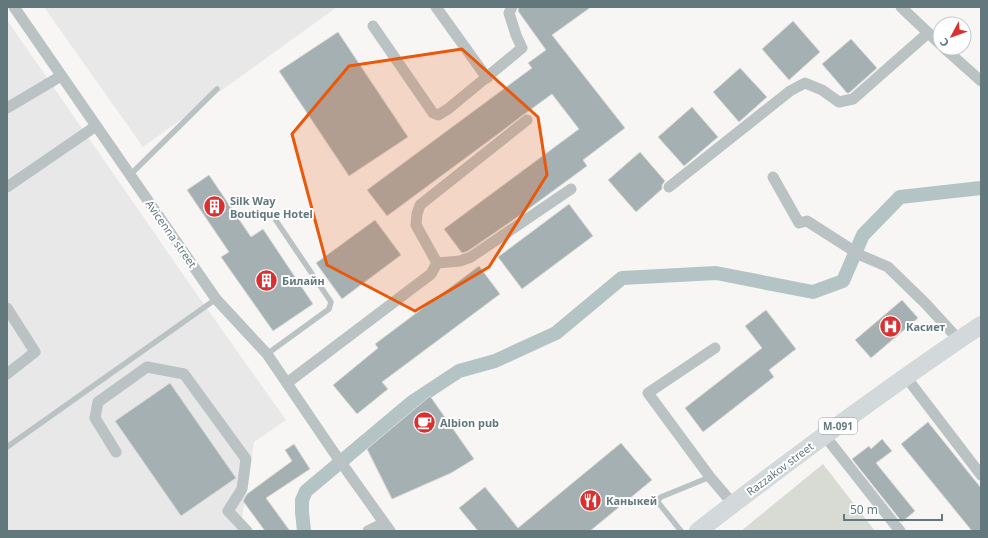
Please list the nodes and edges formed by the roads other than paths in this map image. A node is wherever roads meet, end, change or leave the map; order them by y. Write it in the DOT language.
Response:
graph roads {
  1 [pos="436,7"];
  2 [pos="512,7"];
  3 [pos="901,7"];
  4 [pos="17,8"];
  5 [pos="372,26"];
  6 [pos="928,33"];
  7 [pos="932,37"];
  8 [pos="953,56"];
  9 [pos="61,76"];
  10 [pos="487,78"];
  11 [pos="981,81"];
  12 [pos="217,89"];
  13 [pos="7,108"];
  14 [pos="527,120"];
  15 [pos="96,126"];
  16 [pos="130,175"];
  17 [pos="774,177"];
  18 [pos="7,187"];
  19 [pos="669,187"];
  20 [pos="571,189"];
  21 [pos="273,216"];
  22 [pos="437,263"];
  23 [pos="216,299"];
  24 [pos="7,308"];
  25 [pos="981,325"];
  26 [pos="959,340"];
  27 [pos="714,348"];
  28 [pos="268,354"];
  29 [pos="7,374"];
  30 [pos="906,377"];
  31 [pos="287,383"];
  32 [pos="825,436"];
  33 [pos="7,447"];
  34 [pos="116,452"];
  35 [pos="981,475"];
  36 [pos="710,477"];
  37 [pos="733,504"];
  38 [pos="387,527"];
  39 [pos="247,531"];
  40 [pos="368,531"];
  41 [pos="681,531"];
  42 [pos="698,531"];
  43 [pos="900,531"];
  1 -- 10 [label="street"];
  2 -- 10 [label="street"];
  3 -- 6 [label="street"];
  4 -- 9 [label="street, Avicenna street"];
  5 -- 10 [label="street"];
  6 -- 7 [label="street"];
  6 -- 19 [label="street"];
  8 -- 11 [label="street"];
  9 -- 13 [label="street"];
  9 -- 15 [label="street, Avicenna street"];
  12 -- 16 [label="lane"];
  14 -- 22 [label="street"];
  15 -- 16 [label="street, Avicenna street"];
  15 -- 18 [label="street"];
  16 -- 23 [label="street, Avicenna street"];
  17 -- 26 [label="street"];
  20 -- 22 [label="street"];
  21 -- 28 [label="lane"];
  22 -- 31 [label="street"];
  23 -- 28 [label="street, Avicenna street"];
  23 -- 33 [label="lane"];
  24 -- 29 [label="street"];
  25 -- 26 [label="main road, Razzakov street / М-091"];
  26 -- 30 [label="main road, Razzakov street / М-091"];
  27 -- 36 [label="street"];
  28 -- 31 [label="street, Avicenna street"];
  30 -- 32 [label="main road, Razzakov street / М-091"];
  30 -- 35 [label="street"];
  31 -- 38 [label="street, Avicenna street"];
  32 -- 37 [label="main road, Razzakov street / М-091"];
  32 -- 43 [label="street"];
  34 -- 39 [label="street"];
  36 -- 37 [label="street"];
  36 -- 41 [label="lane"];
  37 -- 42 [label="main road, Razzakov street / М-091"];
  38 -- 40 [label="street"];
}
